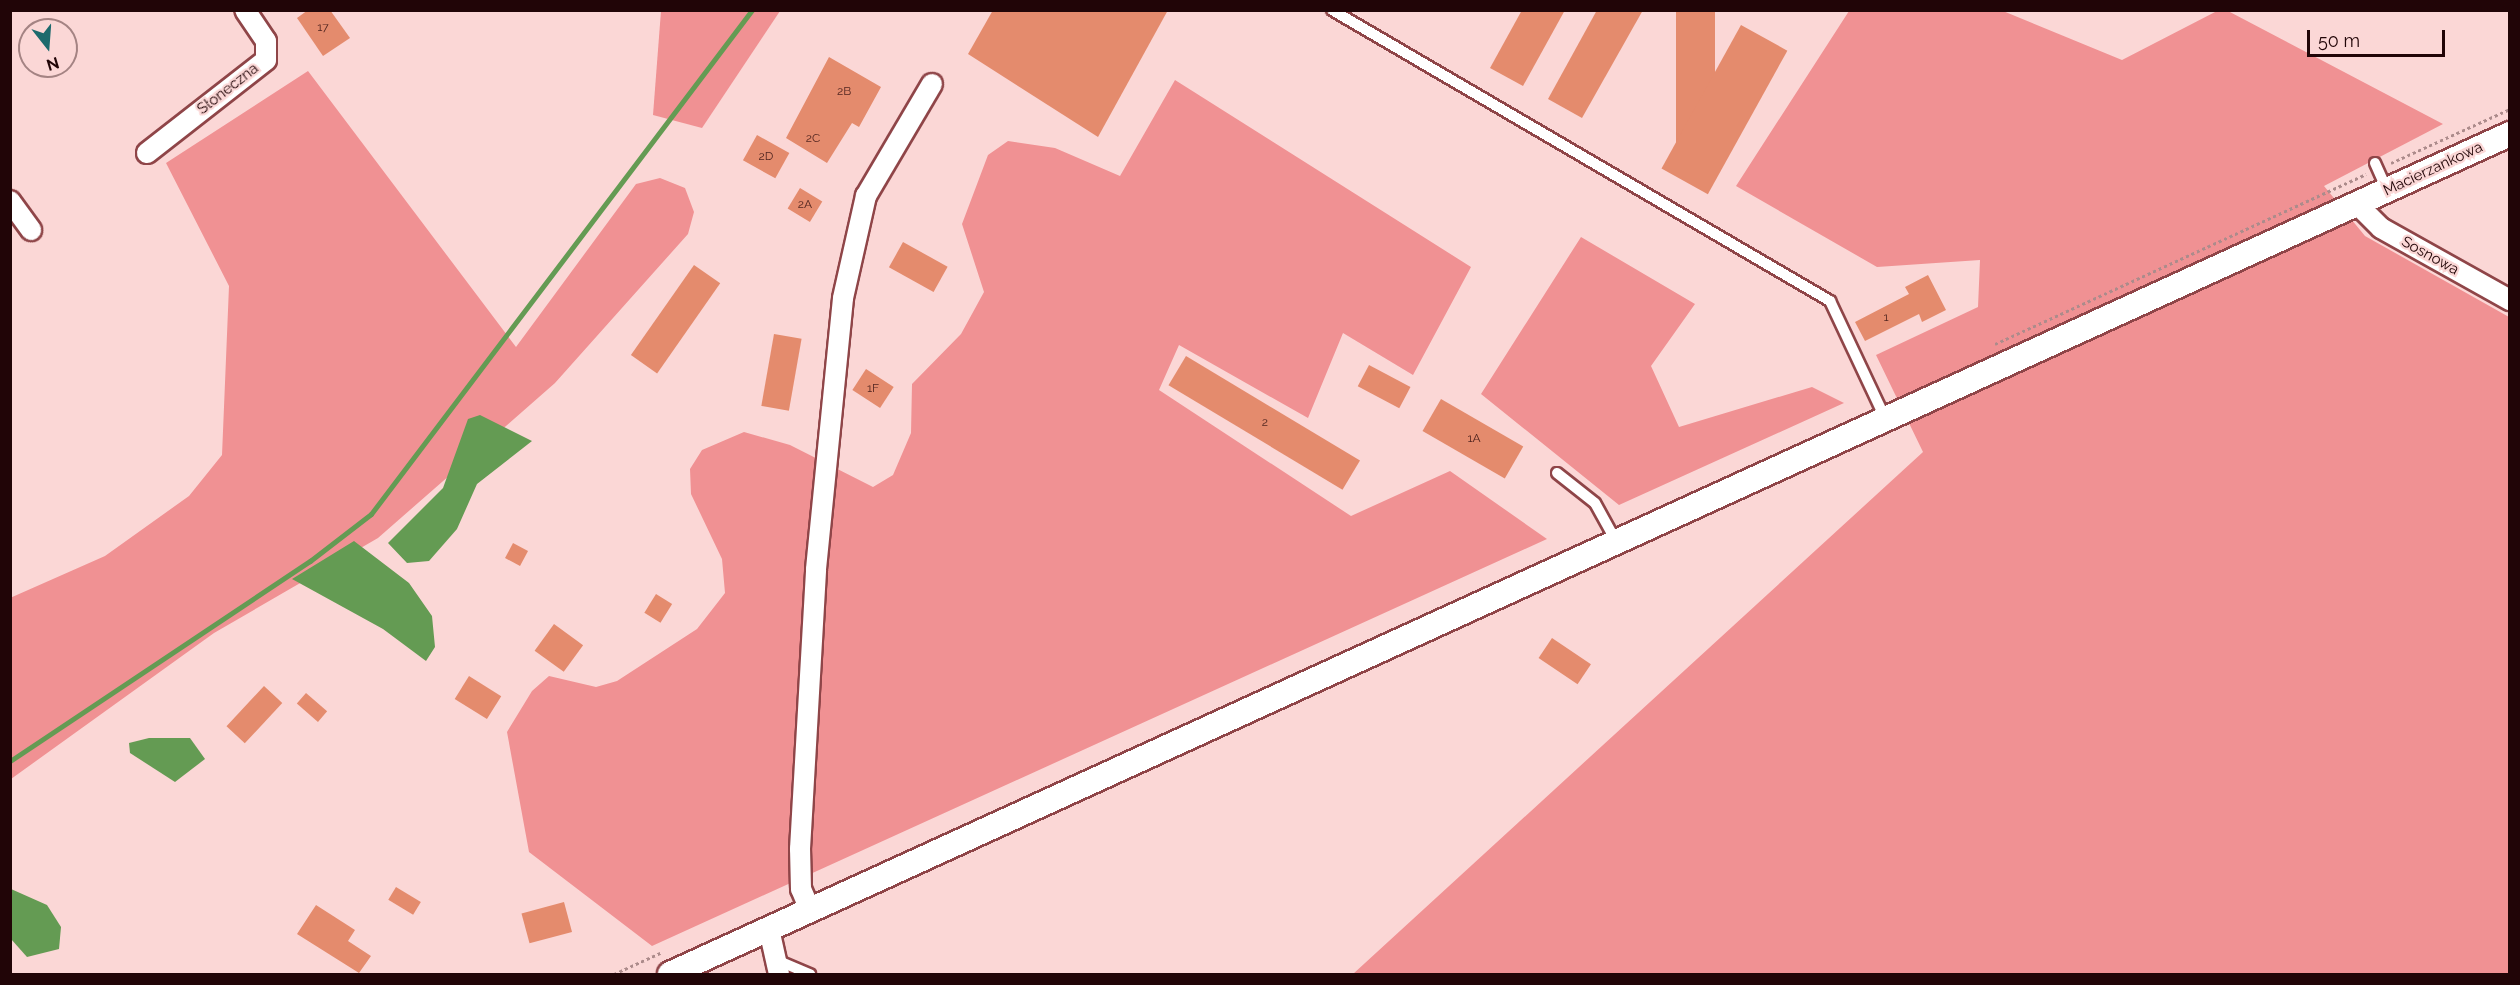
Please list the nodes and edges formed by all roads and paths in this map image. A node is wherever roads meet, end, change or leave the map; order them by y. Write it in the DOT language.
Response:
graph roads {
  1 [pos="245,10"];
  2 [pos="1332,10"];
  3 [pos="932,84"];
  4 [pos="2510,134"];
  5 [pos="147,153"];
  6 [pos="2375,163"];
  7 [pos="2387,190"];
  8 [pos="10,201"];
  9 [pos="2357,204"];
  10 [pos="31,230"];
  11 [pos="2510,300"];
  12 [pos="1885,418"];
  13 [pos="1557,473"];
  14 [pos="1616,541"];
  15 [pos="810,910"];
  16 [pos="769,929"];
  17 [pos="779,968"];
  18 [pos="670,975"];
  19 [pos="810,975"];
  1 -- 5 [label="street, Słoneczna"];
  2 -- 12 [label="lane"];
  3 -- 15 [label="street"];
  4 -- 7 [label="street, Macierzankowa"];
  6 -- 7 [label="lane"];
  7 -- 9 [label="street, Macierzankowa"];
  8 -- 10 [label="street"];
  9 -- 11 [label="street, Sosnowa"];
  9 -- 12 [label="street, Macierzankowa"];
  12 -- 14 [label="street, Macierzankowa"];
  13 -- 14 [label="lane"];
  14 -- 15 [label="street, Macierzankowa"];
  15 -- 16 [label="street, Macierzankowa"];
  16 -- 17 [label="street"];
  16 -- 18 [label="street, Macierzankowa"];
  17 -- 19 [label="lane"];
}
